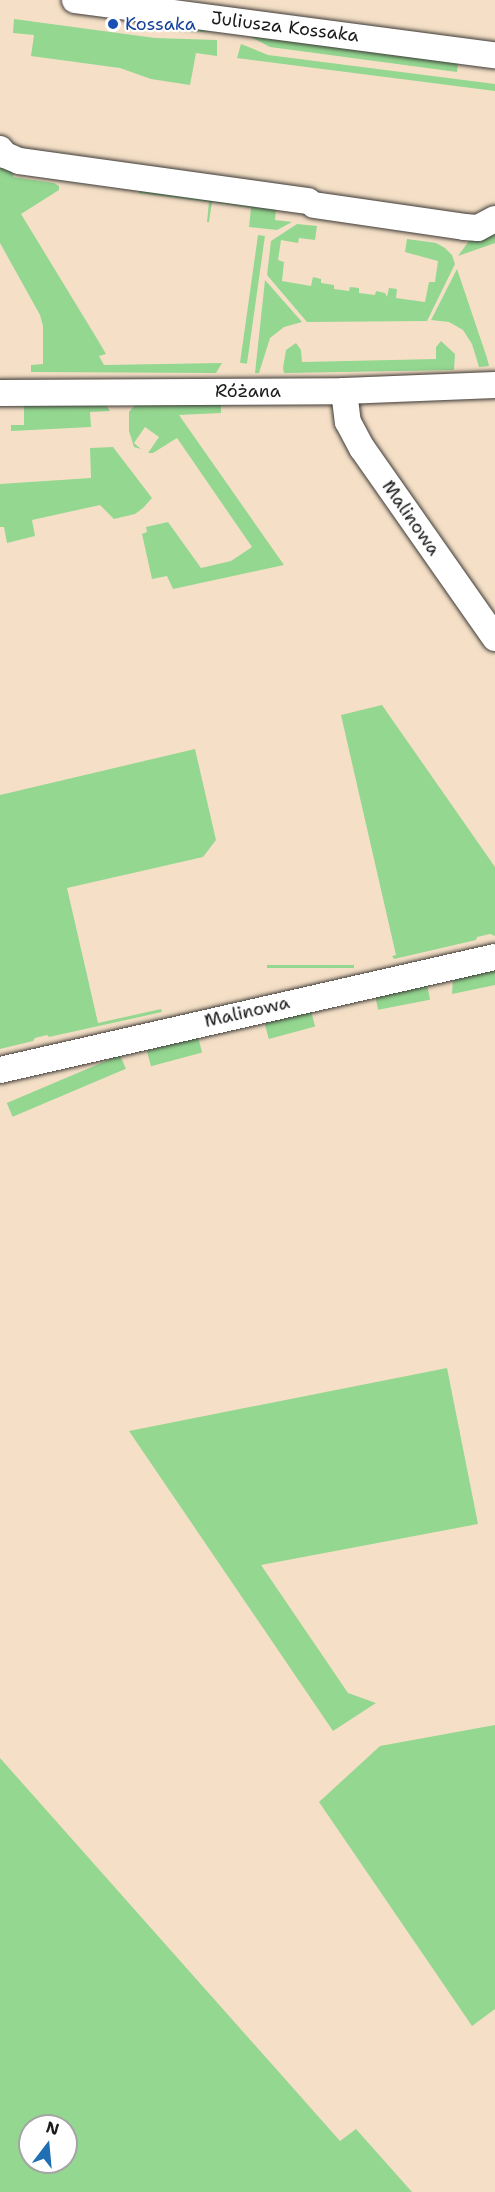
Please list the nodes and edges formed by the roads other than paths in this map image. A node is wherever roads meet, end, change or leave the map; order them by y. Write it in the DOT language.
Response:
graph roads {
  1 [pos="75,0"];
  2 [pos="495,55"];
  3 [pos="0,149"];
  4 [pos="495,219"];
  5 [pos="495,386"];
  6 [pos="344,391"];
  7 [pos="0,393"];
  8 [pos="495,638"];
  9 [pos="495,957"];
  10 [pos="0,1070"];
  1 -- 2 [label="street, Juliusza Kossaka"];
  3 -- 4 [label="street"];
  5 -- 6 [label="street, Różana"];
  6 -- 7 [label="street, Różana"];
  6 -- 8 [label="street, Malinowa"];
  9 -- 10 [label="street, Malinowa"];
}
